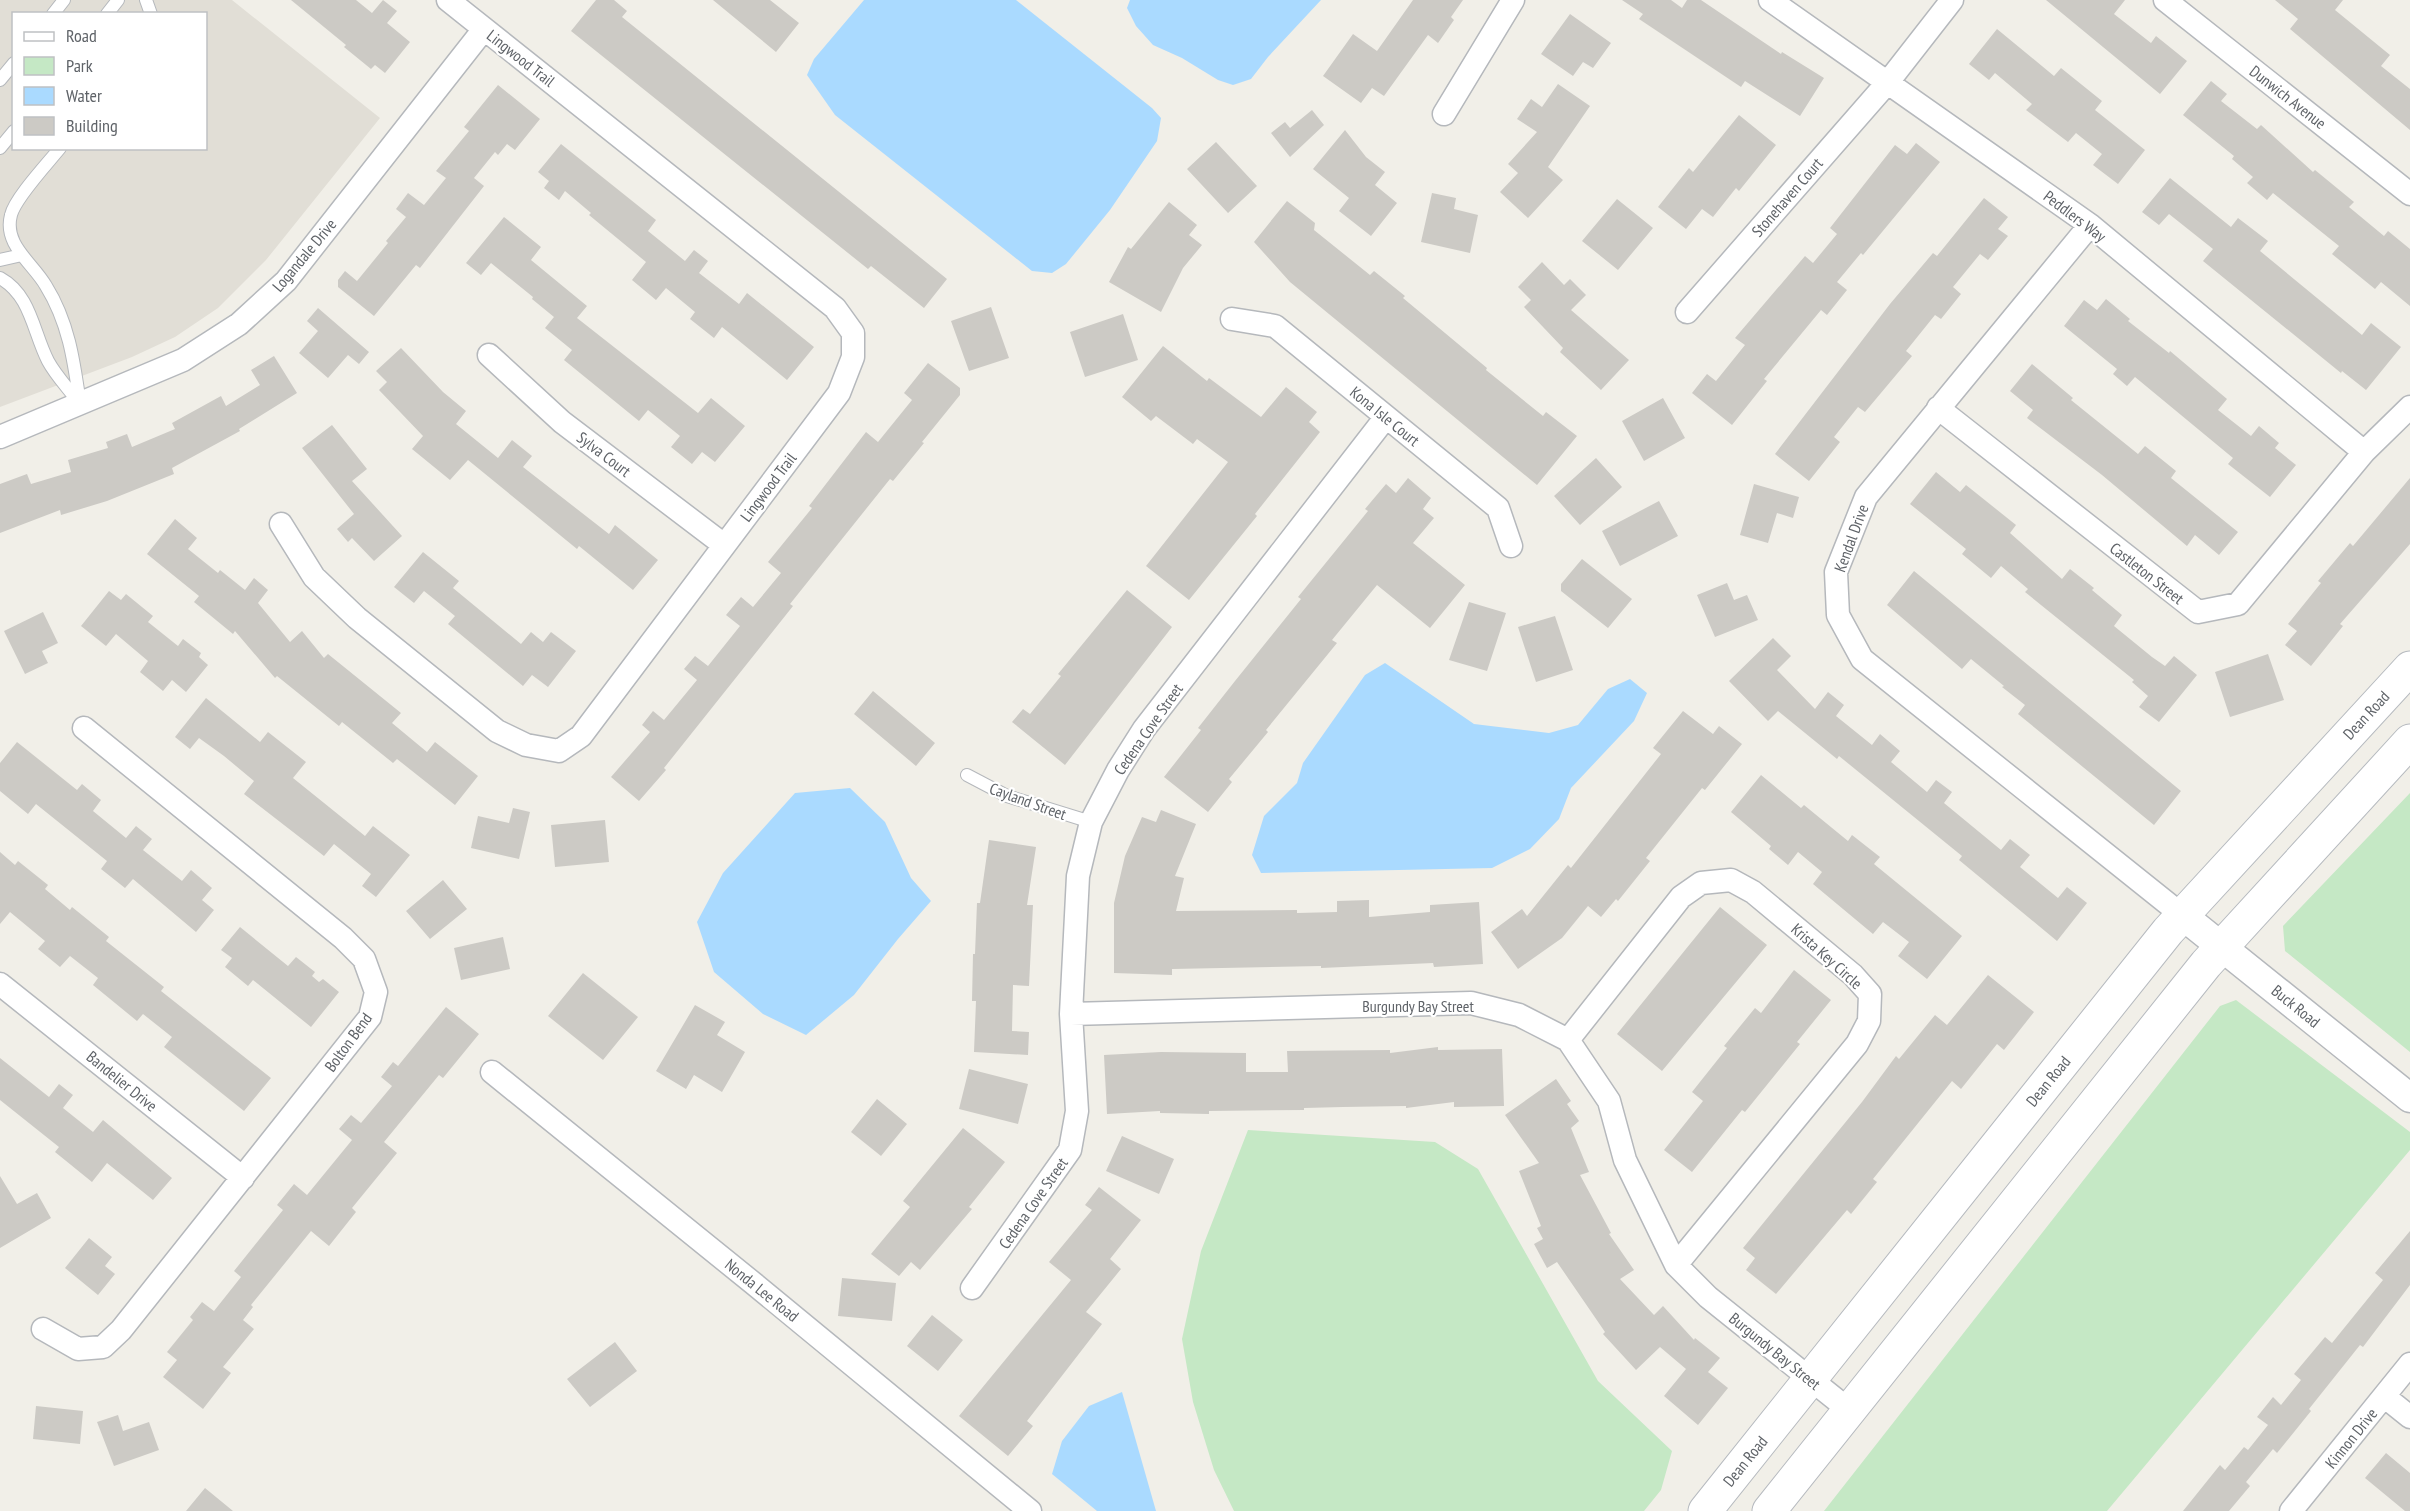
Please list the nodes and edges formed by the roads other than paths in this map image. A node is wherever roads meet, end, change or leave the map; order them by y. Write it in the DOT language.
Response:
graph roads {
  1 [pos="64,0"];
  2 [pos="448,0"];
  3 [pos="1513,0"];
  4 [pos="1770,0"];
  5 [pos="1952,0"];
  6 [pos="2165,0"];
  7 [pos="55,12"];
  8 [pos="484,29"];
  9 [pos="1888,82"];
  10 [pos="1443,114"];
  11 [pos="12,133"];
  12 [pos="0,148"];
  13 [pos="58,150"];
  14 [pos="2410,194"];
  15 [pos="2090,225"];
  16 [pos="22,255"];
  17 [pos="0,260"];
  18 [pos="0,278"];
  19 [pos="1686,312"];
  20 [pos="1232,319"];
  21 [pos="489,355"];
  22 [pos="80,404"];
  23 [pos="2410,407"];
  24 [pos="1938,408"];
  25 [pos="1386,417"];
  26 [pos="0,437"];
  27 [pos="2364,452"];
  28 [pos="281,524"];
  29 [pos="724,545"];
  30 [pos="1511,546"];
  31 [pos="2410,668"];
  32 [pos="84,728"];
  33 [pos="2410,741"];
  34 [pos="967,775"];
  35 [pos="1091,822"];
  36 [pos="2182,915"];
  37 [pos="2222,946"];
  38 [pos="0,984"];
  39 [pos="1071,1014"];
  40 [pos="1568,1040"];
  41 [pos="492,1072"];
  42 [pos="2410,1098"];
  43 [pos="243,1178"];
  44 [pos="1676,1265"];
  45 [pos="972,1288"];
  46 [pos="43,1329"];
  47 [pos="2410,1364"];
  48 [pos="1810,1379"];
  49 [pos="2385,1397"];
  50 [pos="1849,1410"];
  51 [pos="2410,1417"];
  52 [pos="1030,1511"];
  53 [pos="1705,1511"];
  54 [pos="1769,1511"];
  55 [pos="2291,1511"];
  1 -- 7 [label="lane"];
  2 -- 8 [label="street, Lingwood Trail"];
  3 -- 10 [label="street"];
  4 -- 9 [label="street, Peddlers Way"];
  5 -- 9 [label="street, Stonehaven Court"];
  6 -- 14 [label="street, Dunwich Avenue"];
  8 -- 22 [label="street, Logandale Drive"];
  8 -- 29 [label="street, Lingwood Trail"];
  9 -- 15 [label="street, Peddlers Way"];
  9 -- 19 [label="street, Stonehaven Court"];
  11 -- 12 [label="lane"];
  13 -- 16 [label="lane"];
  15 -- 24 [label="street, Kendal Drive"];
  15 -- 27 [label="street, Peddlers Way"];
  16 -- 17 [label="lane"];
  16 -- 22 [label="lane"];
  18 -- 22 [label="lane"];
  20 -- 25 [label="street, Kona Isle Court"];
  21 -- 29 [label="street, Sylva Court"];
  22 -- 26 [label="street, Logandale Drive"];
  23 -- 27 [label="street"];
  24 -- 27 [label="street, Castleton Street"];
  24 -- 36 [label="street, Kendal Drive"];
  25 -- 30 [label="street, Kona Isle Court"];
  25 -- 35 [label="street, Cedena Cove Street"];
  28 -- 29 [label="street, Lingwood Trail"];
  31 -- 36 [label="main road, Dean Road"];
  32 -- 43 [label="street, Bolton Bend"];
  33 -- 37 [label="main road"];
  34 -- 35 [label="lane, Cayland Street"];
  35 -- 39 [label="street, Cedena Cove Street"];
  36 -- 37 [label="street, Buck Road"];
  36 -- 48 [label="main road, Dean Road"];
  37 -- 42 [label="street, Buck Road"];
  37 -- 50 [label="main road"];
  38 -- 43 [label="street, Bandelier Drive"];
  39 -- 40 [label="street, Burgundy Bay Street"];
  39 -- 45 [label="street, Cedena Cove Street"];
  40 -- 44 [label="street, Burgundy Bay Street"];
  40 -- 44 [label="street, Krista Key Circle"];
  41 -- 52 [label="street, Nonda Lee Road"];
  43 -- 46 [label="street, Bolton Bend"];
  44 -- 48 [label="street, Burgundy Bay Street"];
  47 -- 49 [label="street, Kinnon Drive"];
  48 -- 50 [label="street, Burgundy Bay Street"];
  48 -- 53 [label="main road, Dean Road"];
  49 -- 51 [label="street"];
  49 -- 55 [label="street, Kinnon Drive"];
  50 -- 54 [label="main road"];
}
